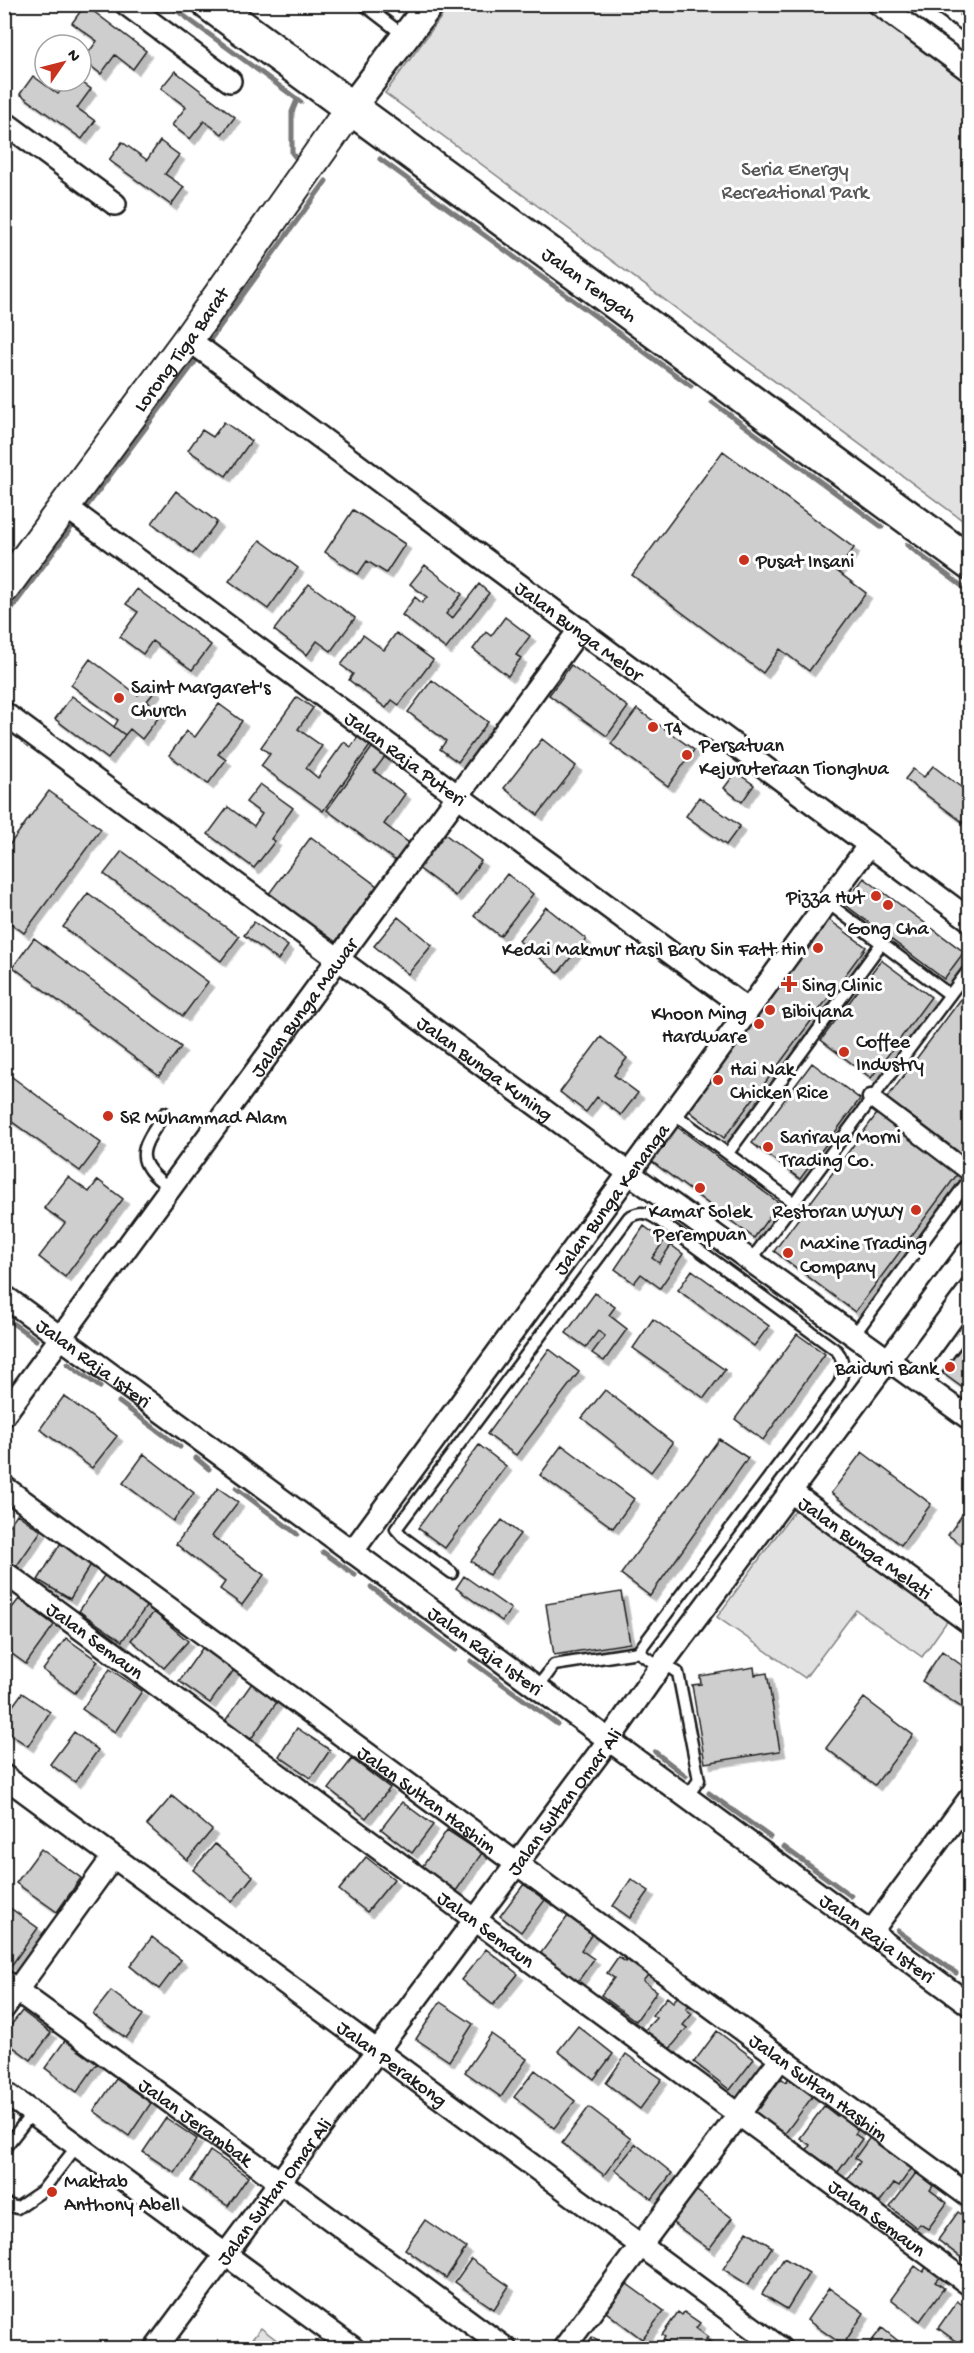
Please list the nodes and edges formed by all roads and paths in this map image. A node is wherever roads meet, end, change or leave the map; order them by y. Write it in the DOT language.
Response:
graph roads {
  1 [pos="126,4"];
  2 [pos="210,4"];
  3 [pos="363,4"];
  4 [pos="430,4"];
  5 [pos="879,4"];
  6 [pos="935,4"];
  7 [pos="961,4"];
  8 [pos="952,17"];
  9 [pos="969,29"];
  10 [pos="406,38"];
  11 [pos="969,71"];
  12 [pos="230,81"];
  13 [pos="351,108"];
  14 [pos="4,122"];
  15 [pos="116,204"];
  16 [pos="188,339"];
  17 [pos="65,506"];
  18 [pos="969,563"];
  19 [pos="4,588"];
  20 [pos="580,628"];
  21 [pos="4,713"];
  22 [pos="458,796"];
  23 [pos="869,845"];
  24 [pos="828,903"];
  25 [pos="969,920"];
  26 [pos="881,944"];
  27 [pos="338,959"];
  28 [pos="969,968"];
  29 [pos="950,995"];
  30 [pos="748,1010"];
  31 [pos="871,1098"];
  32 [pos="165,1113"];
  33 [pos="673,1113"];
  34 [pos="728,1153"];
  35 [pos="629,1173"];
  36 [pos="969,1173"];
  37 [pos="969,1178"];
  38 [pos="170,1188"];
  39 [pos="794,1203"];
  40 [pos="969,1250"];
  41 [pos="752,1260"];
  42 [pos="4,1296"];
  43 [pos="969,1324"];
  44 [pos="854,1335"];
  45 [pos="61,1338"];
  46 [pos="887,1359"];
  47 [pos="925,1386"];
  48 [pos="4,1415"];
  49 [pos="969,1419"];
  50 [pos="4,1487"];
  51 [pos="791,1492"];
  52 [pos="352,1552"];
  53 [pos="4,1572"];
  54 [pos="452,1573"];
  55 [pos="969,1623"];
  56 [pos="638,1652"];
  57 [pos="662,1665"];
  58 [pos="538,1687"];
  59 [pos="609,1740"];
  60 [pos="4,1776"];
  61 [pos="686,1798"];
  62 [pos="969,1798"];
  63 [pos="113,1857"];
  64 [pos="517,1863"];
  65 [pos="476,1919"];
  66 [pos="871,1932"];
  67 [pos="9,1993"];
  68 [pos="969,2005"];
  69 [pos="377,2051"];
  70 [pos="781,2058"];
  71 [pos="4,2092"];
  72 [pos="32,2113"];
  73 [pos="740,2115"];
  74 [pos="76,2146"];
  75 [pos="4,2150"];
  76 [pos="280,2182"];
  77 [pos="969,2197"];
  78 [pos="4,2203"];
  79 [pos="642,2246"];
  80 [pos="225,2256"];
  81 [pos="969,2285"];
  82 [pos="156,2349"];
  83 [pos="353,2349"];
  84 [pos="505,2349"];
  85 [pos="564,2349"];
  86 [pos="780,2349"];
  1 -- 12 [label="street"];
  2 -- 13 [label="main road, Jalan Tengah"];
  3 -- 10 [label="lane"];
  4 -- 10 [label="street"];
  5 -- 11 [label="street"];
  6 -- 8 [label="lane"];
  7 -- 8 [label="lane"];
  8 -- 9 [label="lane"];
  10 -- 13 [label="street"];
  13 -- 16 [label="main road, Lorong Tiga Barat"];
  13 -- 18 [label="main road, Jalan Tengah"];
  14 -- 15 [label="street"];
  16 -- 17 [label="main road, Lorong Tiga Barat"];
  16 -- 20 [label="street, Jalan Bunga Melor"];
  17 -- 19 [label="main road, Lorong Tiga Barat"];
  17 -- 22 [label="street, Jalan Raja Puteri"];
  20 -- 22 [label="street, Jalan Bunga Mawar"];
  20 -- 23 [label="street, Jalan Bunga Melor"];
  21 -- 27 [label="street, Jalan Bunga Kuning"];
  22 -- 27 [label="street, Jalan Bunga Mawar"];
  22 -- 30 [label="street, Jalan Raja Puteri"];
  23 -- 24 [label="street, Jalan Bunga Kenanga"];
  23 -- 25 [label="street, Jalan Bunga Melor"];
  24 -- 26 [label="lane"];
  24 -- 30 [label="street, Jalan Bunga Kenanga"];
  26 -- 29 [label="lane"];
  26 -- 34 [label="lane"];
  27 -- 35 [label="street, Jalan Bunga Kuning"];
  27 -- 38 [label="street, Jalan Bunga Mawar"];
  28 -- 29 [label="lane"];
  29 -- 31 [label="lane"];
  30 -- 33 [label="street, Jalan Bunga Kenanga"];
  31 -- 36 [label="street"];
  31 -- 39 [label="lane"];
  32 -- 38 [label="lane"];
  33 -- 34 [label="lane"];
  33 -- 35 [label="street, Jalan Bunga Kenanga"];
  34 -- 39 [label="lane"];
  35 -- 41 [label="street, Jalan Bunga Kuning"];
  35 -- 52 [label="street, Jalan Bunga Kenanga"];
  37 -- 44 [label="lane"];
  38 -- 45 [label="street, Jalan Bunga Mawar"];
  39 -- 41 [label="lane"];
  40 -- 46 [label="street, Jalan Sultan Omar Ali"];
  41 -- 44 [label="street, Jalan Bunga Kuning"];
  42 -- 45 [label="street, Jalan Raja Isteri"];
  43 -- 47 [label="lane"];
  44 -- 46 [label="street, Jalan Bunga Kuning"];
  45 -- 48 [label="street, Jalan Bunga Mawar"];
  45 -- 52 [label="street, Jalan Raja Isteri"];
  46 -- 47 [label="street, Jalan Bunga Kuning"];
  46 -- 51 [label="street, Jalan Sultan Omar Ali"];
  47 -- 49 [label="street, Jalan Bunga Kuning"];
  50 -- 64 [label="street, Jalan Sultan Hashim"];
  51 -- 55 [label="street, Jalan Bunga Melati"];
  51 -- 57 [label="street, Jalan Sultan Omar Ali"];
  52 -- 58 [label="street, Jalan Raja Isteri"];
  53 -- 65 [label="street, Jalan Semaun"];
  54 -- 56 [label="lane"];
  56 -- 57 [label="lane"];
  56 -- 58 [label="lane"];
  57 -- 59 [label="street, Jalan Sultan Omar Ali"];
  57 -- 61 [label="lane"];
  58 -- 59 [label="street, Jalan Raja Isteri"];
  59 -- 61 [label="street, Jalan Raja Isteri"];
  59 -- 64 [label="street, Jalan Sultan Omar Ali"];
  60 -- 63 [label="street, Jalan Perakong"];
  61 -- 66 [label="street, Jalan Raja Isteri"];
  62 -- 66 [label="street"];
  63 -- 67 [label="street"];
  63 -- 69 [label="street, Jalan Perakong"];
  64 -- 65 [label="street, Jalan Sultan Omar Ali"];
  64 -- 70 [label="street, Jalan Sultan Hashim"];
  65 -- 69 [label="street, Jalan Sultan Omar Ali"];
  65 -- 73 [label="street, Jalan Semaun"];
  66 -- 68 [label="street, Jalan Raja Isteri"];
  67 -- 76 [label="street, Jalan Jerambak"];
  69 -- 76 [label="street, Jalan Sultan Omar Ali"];
  69 -- 79 [label="street, Jalan Perakong"];
  70 -- 73 [label="street"];
  70 -- 77 [label="street, Jalan Sultan Hashim"];
  71 -- 72 [label="street"];
  72 -- 74 [label="street"];
  72 -- 75 [label="lane"];
  73 -- 79 [label="street"];
  73 -- 81 [label="street, Jalan Semaun"];
  74 -- 78 [label="lane"];
  74 -- 80 [label="street"];
  76 -- 80 [label="street, Jalan Sultan Omar Ali"];
  76 -- 84 [label="street, Jalan Jerambak"];
  79 -- 85 [label="street"];
  79 -- 86 [label="street, Jalan Perakong"];
  80 -- 82 [label="street, Jalan Sultan Omar Ali"];
  80 -- 83 [label="street"];
}
